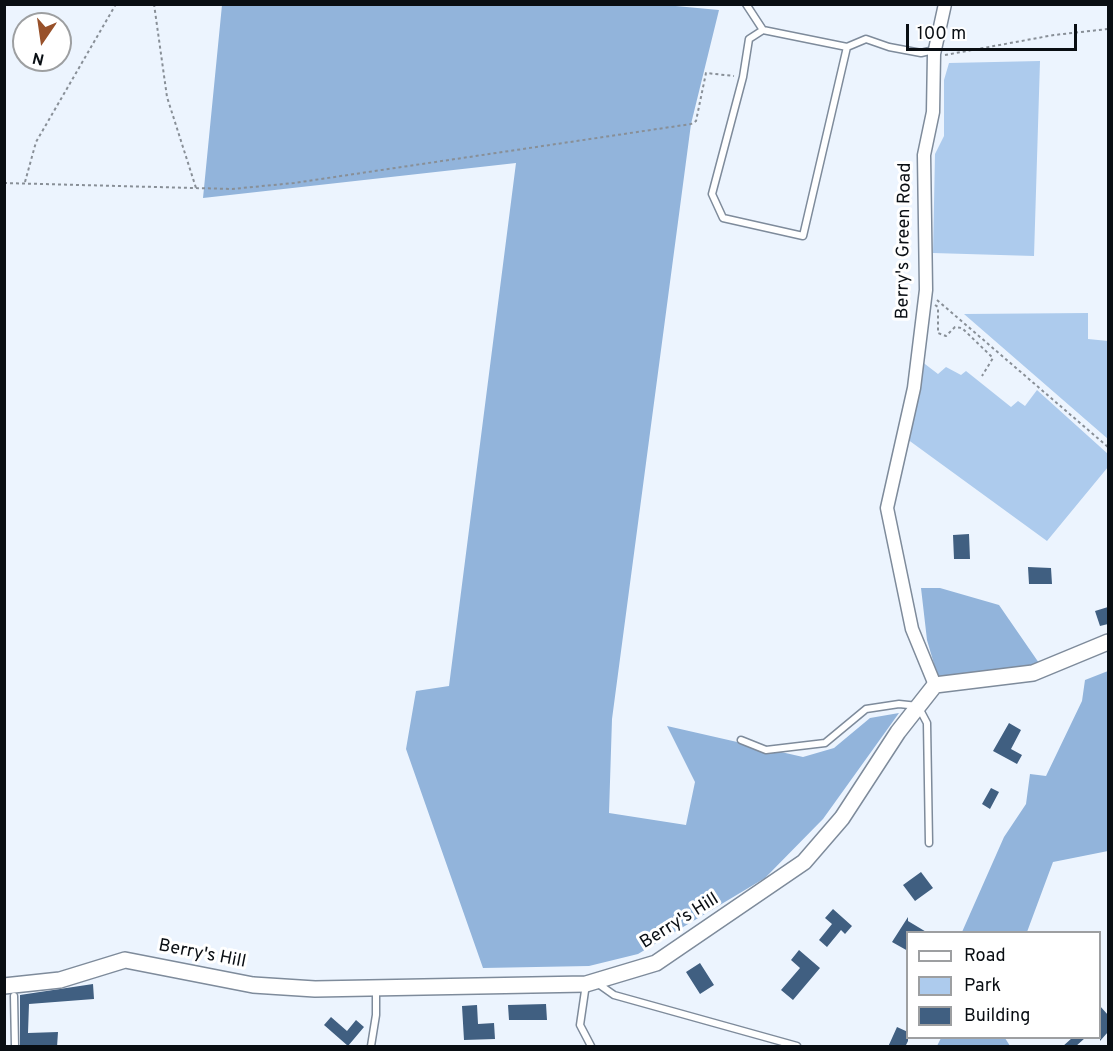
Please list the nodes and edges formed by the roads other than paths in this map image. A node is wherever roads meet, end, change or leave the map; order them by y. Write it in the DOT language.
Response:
graph roads {
  1 [pos="746,4"];
  2 [pos="945,4"];
  3 [pos="763,30"];
  4 [pos="847,47"];
  5 [pos="934,52"];
  6 [pos="1108,642"];
  7 [pos="934,685"];
  8 [pos="918,706"];
  9 [pos="741,740"];
  10 [pos="929,843"];
  11 [pos="590,983"];
  12 [pos="376,987"];
  13 [pos="9,991"];
  14 [pos="15,1047"];
  15 [pos="371,1047"];
  16 [pos="591,1047"];
  17 [pos="797,1047"];
  1 -- 3 [label="lane"];
  2 -- 5 [label="street, Berry's Green Road"];
  3 -- 4 [label="lane"];
  3 -- 4 [label="lane"];
  4 -- 5 [label="lane"];
  5 -- 7 [label="street, Berry's Green Road"];
  6 -- 7 [label="street"];
  7 -- 8 [label="street, Berry's Hill"];
  8 -- 9 [label="lane"];
  8 -- 10 [label="lane"];
  8 -- 11 [label="street, Berry's Hill"];
  11 -- 12 [label="street, Berry's Hill"];
  11 -- 16 [label="lane"];
  11 -- 17 [label="lane"];
  12 -- 13 [label="street, Berry's Hill"];
  12 -- 15 [label="lane"];
  13 -- 14 [label="lane"];
}
